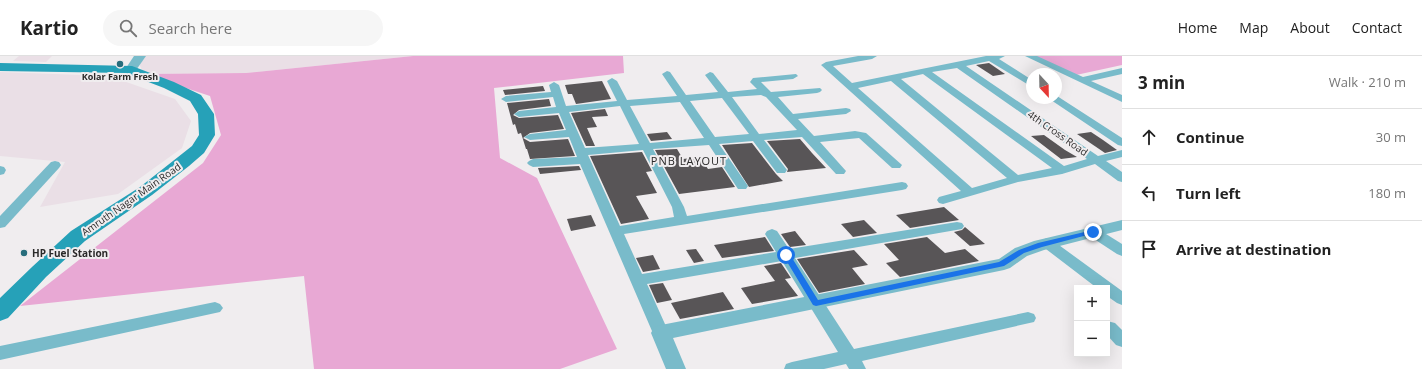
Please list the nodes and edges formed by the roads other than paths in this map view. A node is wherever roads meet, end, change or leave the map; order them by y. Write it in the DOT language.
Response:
graph roads {
  1 [pos="872,56"];
  2 [pos="1030,56"];
  3 [pos="995,57"];
  4 [pos="131,63"];
  5 [pos="959,65"];
  6 [pos="0,67"];
  7 [pos="924,71"];
  8 [pos="1122,71"];
  9 [pos="667,74"];
  10 [pos="710,75"];
  11 [pos="793,76"];
  12 [pos="894,78"];
  13 [pos="1026,80"];
  14 [pos="1082,80"];
  15 [pos="612,81"];
  16 [pos="852,86"];
  17 [pos="818,90"];
  18 [pos="768,93"];
  19 [pos="725,96"];
  20 [pos="506,99"];
  21 [pos="684,99"];
  22 [pos="1122,99"];
  23 [pos="624,103"];
  24 [pos="1062,104"];
  25 [pos="562,109"];
  26 [pos="846,111"];
  27 [pos="518,114"];
  28 [pos="790,117"];
  29 [pos="573,133"];
  30 [pos="530,137"];
  31 [pos="756,137"];
  32 [pos="808,137"];
  33 [pos="711,141"];
  34 [pos="1122,143"];
  35 [pos="645,147"];
  36 [pos="1122,153"];
  37 [pos="583,156"];
  38 [pos="1097,160"];
  39 [pos="533,163"];
  40 [pos="55,164"];
  41 [pos="896,165"];
  42 [pos="781,170"];
  43 [pos="1062,170"];
  44 [pos="840,171"];
  45 [pos="1122,178"];
  46 [pos="1016,180"];
  47 [pos="742,186"];
  48 [pos="902,186"];
  49 [pos="971,193"];
  50 [pos="943,200"];
  51 [pos="682,221"];
  52 [pos="0,223"];
  53 [pos="1122,225"];
  54 [pos="957,226"];
  55 [pos="616,231"];
  56 [pos="1093,232"];
  57 [pos="772,234"];
  58 [pos="1047,243"];
  59 [pos="1122,251"];
  60 [pos="786,255"];
  61 [pos="637,280"];
  62 [pos="1122,299"];
  63 [pos="816,303"];
  64 [pos="215,308"];
  65 [pos="0,312"];
  66 [pos="1028,318"];
  67 [pos="1110,328"];
  68 [pos="661,333"];
  69 [pos="1122,340"];
  70 [pos="0,353"];
  71 [pos="854,363"];
  72 [pos="673,368"];
  73 [pos="792,369"];
  1 -- 16 [label="street"];
  2 -- 14 [label="street"];
  3 -- 5 [label="street"];
  3 -- 13 [label="street"];
  4 -- 6 [label="main road, Amruth Nagar Main Road"];
  4 -- 65 [label="main road, Amruth Nagar Main Road"];
  5 -- 7 [label="street"];
  5 -- 38 [label="street, 4th Cross Road"];
  7 -- 12 [label="street"];
  7 -- 43 [label="street"];
  8 -- 14 [label="street"];
  9 -- 21 [label="street"];
  10 -- 19 [label="street"];
  11 -- 18 [label="street"];
  12 -- 16 [label="street"];
  12 -- 46 [label="street"];
  14 -- 22 [label="street"];
  15 -- 23 [label="street"];
  16 -- 49 [label="street"];
  17 -- 18 [label="street"];
  18 -- 19 [label="street"];
  18 -- 28 [label="street"];
  19 -- 21 [label="street"];
  19 -- 31 [label="street"];
  20 -- 25 [label="street"];
  21 -- 23 [label="street"];
  21 -- 33 [label="street"];
  23 -- 25 [label="street"];
  23 -- 35 [label="street"];
  24 -- 34 [label="street"];
  25 -- 27 [label="street"];
  25 -- 29 [label="street"];
  26 -- 28 [label="street"];
  28 -- 32 [label="street"];
  29 -- 30 [label="street"];
  29 -- 37 [label="street"];
  31 -- 32 [label="street"];
  31 -- 33 [label="street"];
  31 -- 42 [label="street"];
  32 -- 41 [label="street"];
  32 -- 44 [label="street"];
  33 -- 35 [label="street"];
  33 -- 47 [label="street"];
  35 -- 37 [label="street"];
  35 -- 51 [label="street"];
  36 -- 38 [label="street"];
  37 -- 39 [label="street"];
  37 -- 55 [label="street"];
  38 -- 43 [label="street"];
  38 -- 45 [label="street, 4th Cross Road"];
  40 -- 52 [label="street"];
  43 -- 46 [label="street"];
  46 -- 49 [label="street"];
  48 -- 51 [label="street"];
  49 -- 50 [label="street"];
  51 -- 55 [label="street"];
  53 -- 56 [label="street"];
  54 -- 60 [label="street"];
  55 -- 61 [label="street"];
  56 -- 58 [label="street"];
  56 -- 59 [label="street"];
  57 -- 60 [label="street"];
  58 -- 62 [label="street"];
  58 -- 63 [label="street"];
  60 -- 61 [label="street"];
  60 -- 63 [label="street"];
  61 -- 68 [label="street"];
  63 -- 68 [label="street"];
  63 -- 71 [label="street"];
  64 -- 70 [label="street"];
  66 -- 71 [label="street"];
  67 -- 69 [label="street"];
  68 -- 72 [label="street"];
  71 -- 73 [label="street"];
}
